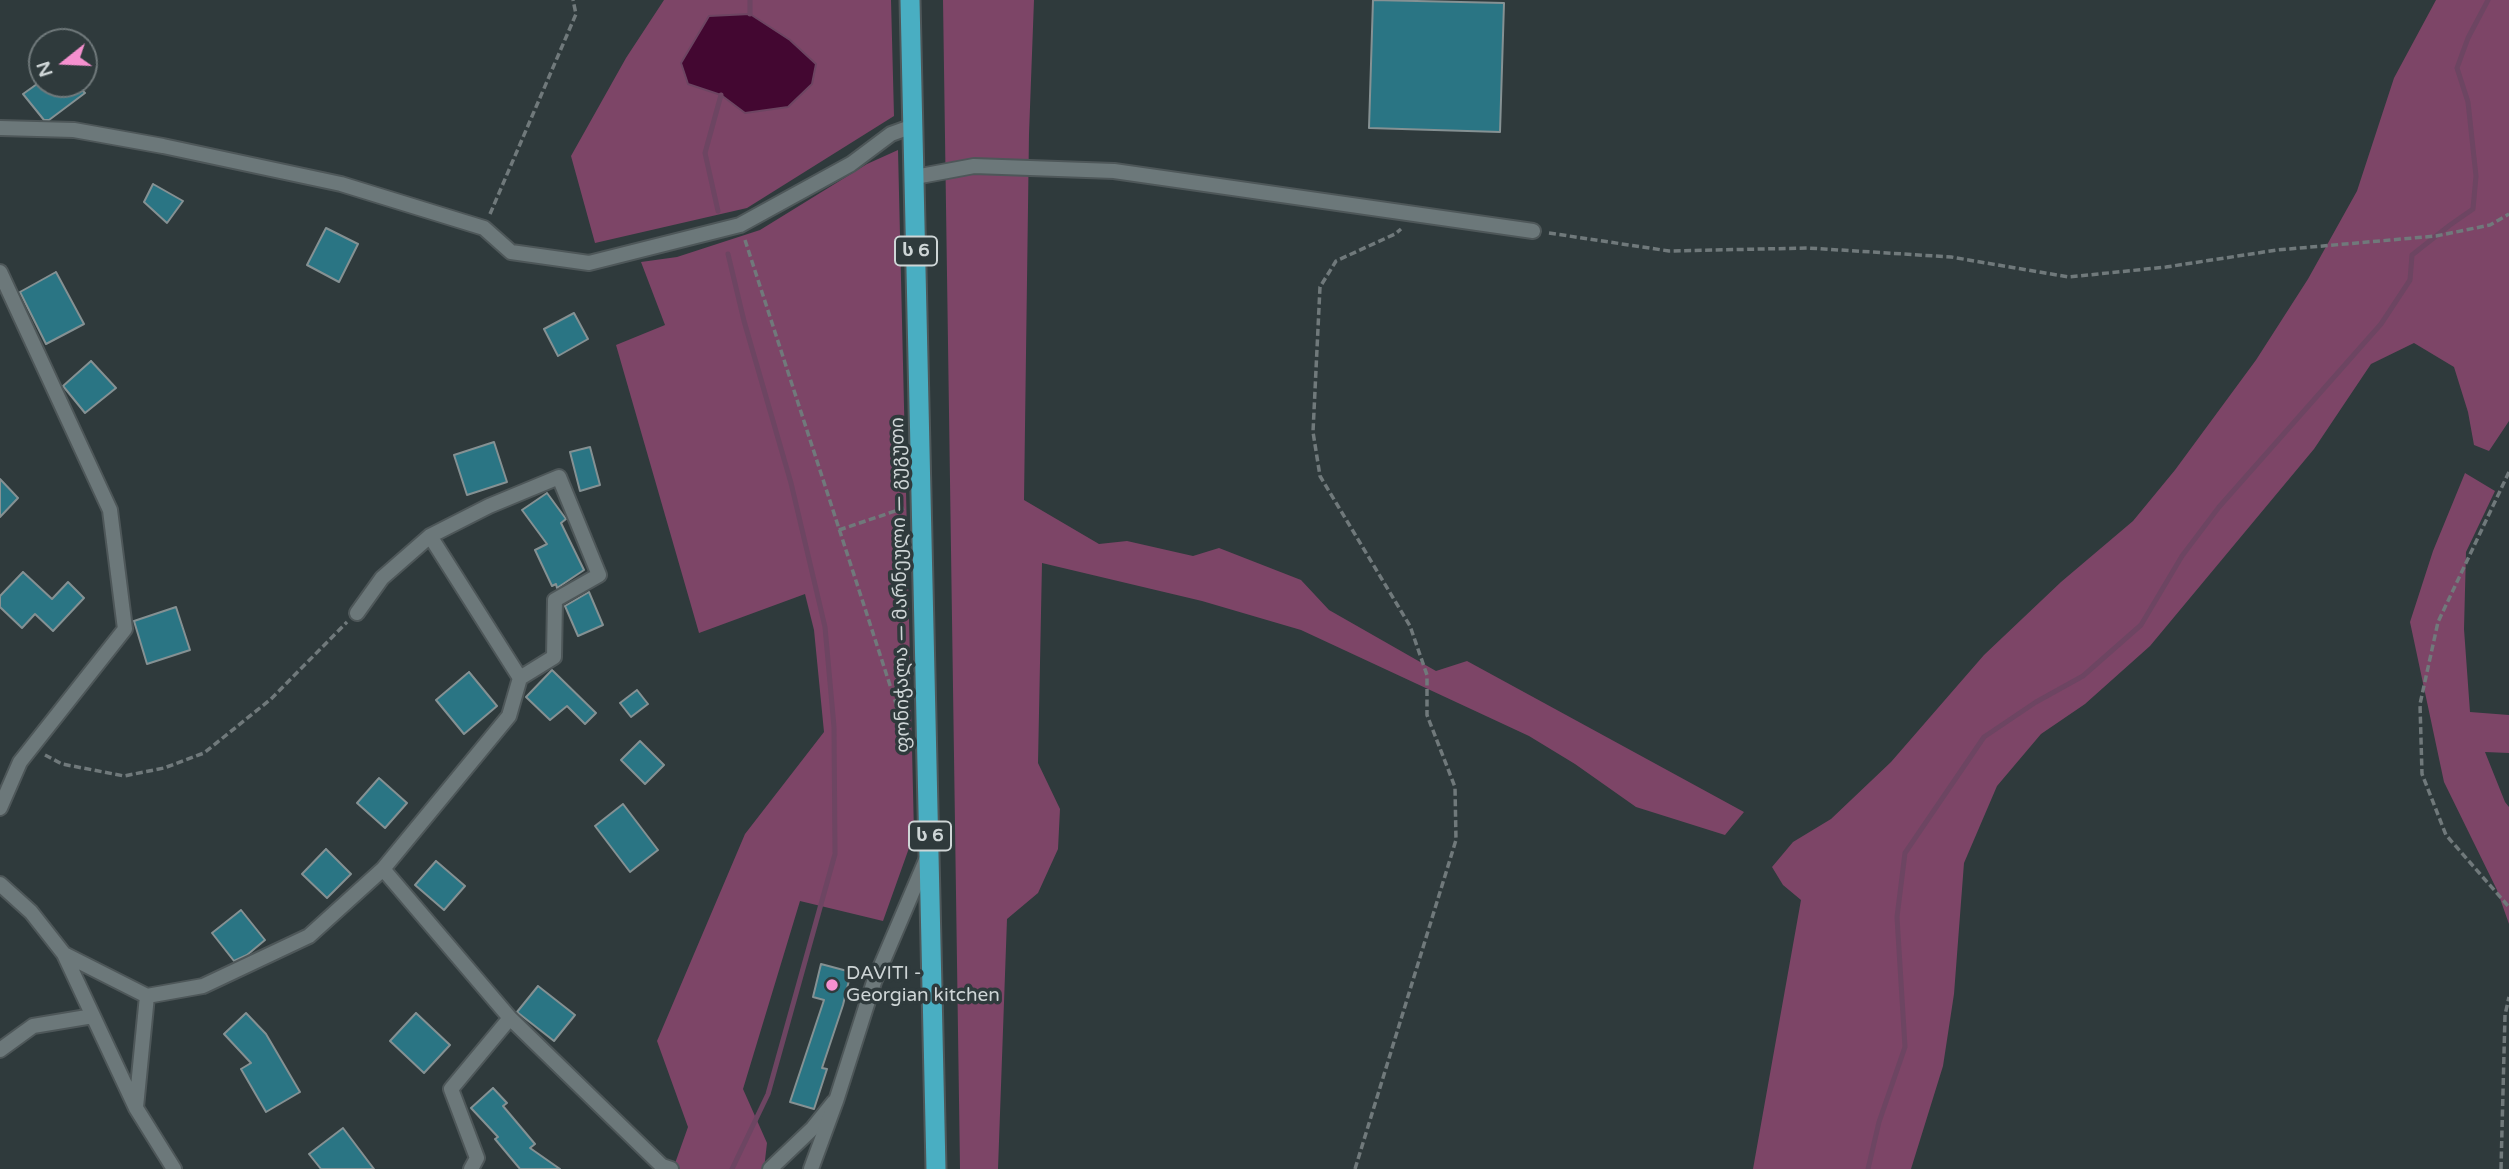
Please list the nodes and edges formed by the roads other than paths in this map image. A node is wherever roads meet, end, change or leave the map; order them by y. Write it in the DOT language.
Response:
graph roads {
  1 [pos="909,0"];
  2 [pos="913,126"];
  3 [pos="0,128"];
  4 [pos="915,177"];
  5 [pos="1533,231"];
  6 [pos="0,272"];
  7 [pos="430,536"];
  8 [pos="357,613"];
  9 [pos="520,678"];
  10 [pos="0,807"];
  11 [pos="930,851"];
  12 [pos="383,869"];
  13 [pos="0,884"];
  14 [pos="64,954"];
  15 [pos="147,996"];
  16 [pos="93,1016"];
  17 [pos="510,1018"];
  18 [pos="0,1051"];
  19 [pos="836,1101"];
  20 [pos="136,1108"];
  21 [pos="174,1169"];
  22 [pos="471,1169"];
  23 [pos="671,1169"];
  24 [pos="770,1169"];
  25 [pos="811,1169"];
  26 [pos="936,1169"];
  1 -- 2 [label="highway, ფონიჭალა — მარნეული — გუგუთი / ს 6"];
  2 -- 3 [label="street"];
  2 -- 4 [label="highway, ფონიჭალა — მარნეული — გუგუთი / ს 6"];
  4 -- 5 [label="street"];
  4 -- 11 [label="highway, ფონიჭალა — მარნეული — გუგუთი / ს 6"];
  6 -- 10 [label="street"];
  7 -- 8 [label="street"];
  7 -- 9 [label="street"];
  7 -- 9 [label="street"];
  9 -- 12 [label="street"];
  11 -- 19 [label="street"];
  11 -- 26 [label="highway, ფონიჭალა — მარნეული — გუგუთი / ს 6"];
  12 -- 15 [label="street"];
  12 -- 17 [label="street"];
  13 -- 14 [label="street"];
  14 -- 15 [label="street"];
  14 -- 16 [label="street"];
  15 -- 20 [label="street"];
  16 -- 18 [label="street"];
  16 -- 20 [label="street"];
  17 -- 22 [label="street"];
  17 -- 23 [label="street"];
  19 -- 24 [label="street"];
  19 -- 25 [label="street"];
  20 -- 21 [label="street"];
}
